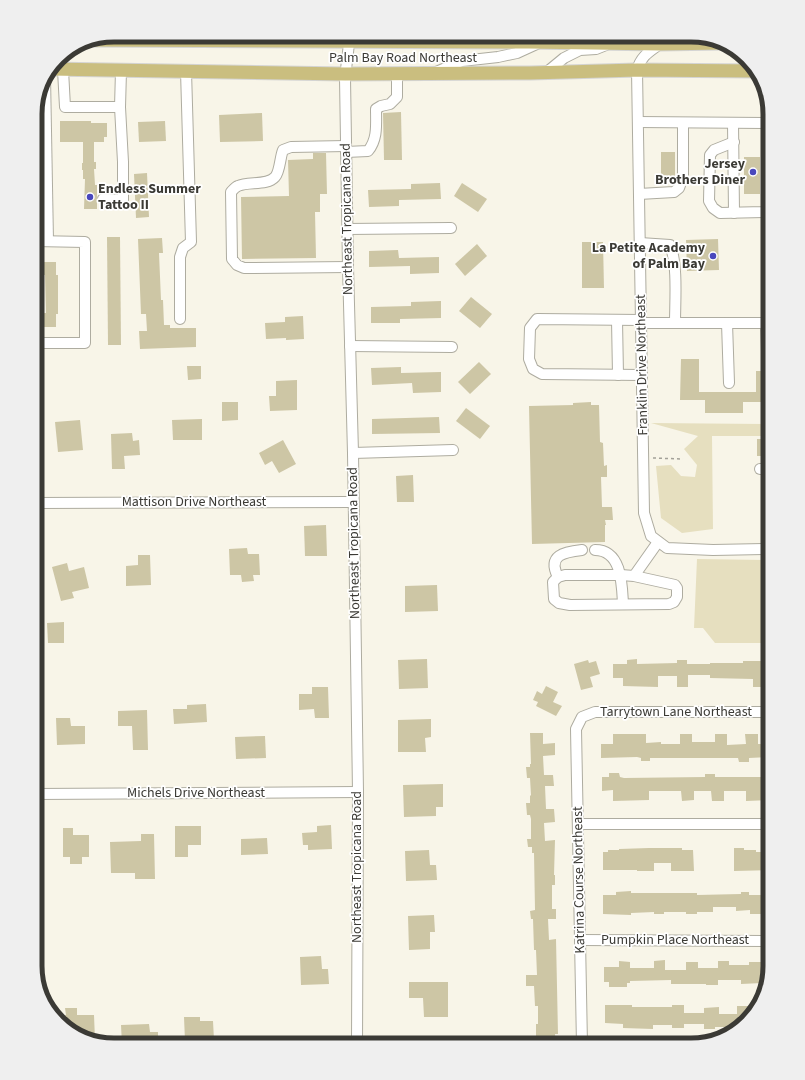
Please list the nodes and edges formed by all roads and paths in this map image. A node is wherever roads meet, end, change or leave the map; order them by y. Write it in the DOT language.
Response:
graph roads {
  1 [pos="349,42"];
  2 [pos="536,42"];
  3 [pos="594,42"];
  4 [pos="620,42"];
  5 [pos="653,42"];
  6 [pos="612,43"];
  7 [pos="706,43"];
  8 [pos="660,44"];
  9 [pos="57,70"];
  10 [pos="121,70"];
  11 [pos="637,70"];
  12 [pos="186,71"];
  13 [pos="749,71"];
  14 [pos="547,72"];
  15 [pos="345,74"];
  16 [pos="397,74"];
  17 [pos="432,74"];
  18 [pos="45,92"];
  19 [pos="120,107"];
  20 [pos="638,122"];
  21 [pos="683,123"];
  22 [pos="733,123"];
  23 [pos="763,123"];
  24 [pos="734,142"];
  25 [pos="346,149"];
  26 [pos="639,194"];
  27 [pos="103,199"];
  28 [pos="763,212"];
  29 [pos="734,213"];
  30 [pos="451,228"];
  31 [pos="347,229"];
  32 [pos="42,241"];
  33 [pos="48,241"];
  34 [pos="640,243"];
  35 [pos="348,267"];
  36 [pos="180,319"];
  37 [pos="617,320"];
  38 [pos="641,322"];
  39 [pos="675,323"];
  40 [pos="727,323"];
  41 [pos="763,323"];
  42 [pos="42,343"];
  43 [pos="350,346"];
  44 [pos="452,346"];
  45 [pos="618,375"];
  46 [pos="642,375"];
  47 [pos="729,383"];
  48 [pos="453,450"];
  49 [pos="353,453"];
  50 [pos="644,458"];
  51 [pos="683,459"];
  52 [pos="353,502"];
  53 [pos="42,503"];
  54 [pos="658,542"];
  55 [pos="763,549"];
  56 [pos="582,550"];
  57 [pos="595,550"];
  58 [pos="621,575"];
  59 [pos="634,576"];
  60 [pos="558,577"];
  61 [pos="623,604"];
  62 [pos="763,712"];
  63 [pos="582,717"];
  64 [pos="358,792"];
  65 [pos="42,794"];
  66 [pos="578,824"];
  67 [pos="763,824"];
  68 [pos="580,940"];
  69 [pos="763,941"];
  70 [pos="357,1038"];
  71 [pos="582,1038"];
  1 -- 15 [label="street, Northeast Tropicana Road"];
  2 -- 17 [label="street"];
  3 -- 6 [label="main road, Palm Bay Road Northeast"];
  4 -- 6 [label="main road, Palm Bay Road Northeast"];
  5 -- 8 [label="main road, Palm Bay Road Northeast"];
  6 -- 14 [label="street"];
  7 -- 8 [label="main road, Palm Bay Road Northeast"];
  8 -- 11 [label="street"];
  9 -- 10 [label="main road, Palm Bay Road Northeast"];
  9 -- 19 [label="street"];
  10 -- 12 [label="main road, Palm Bay Road Northeast"];
  10 -- 19 [label="street"];
  11 -- 13 [label="main road, Palm Bay Road Northeast"];
  11 -- 14 [label="main road, Palm Bay Road Northeast"];
  11 -- 20 [label="street, Franklin Drive Northeast"];
  12 -- 15 [label="main road, Palm Bay Road Northeast"];
  12 -- 36 [label="street"];
  14 -- 17 [label="main road, Palm Bay Road Northeast"];
  15 -- 16 [label="main road, Palm Bay Road Northeast"];
  15 -- 25 [label="street, Northeast Tropicana Road"];
  16 -- 17 [label="main road, Palm Bay Road Northeast"];
  16 -- 25 [label="street"];
  18 -- 33 [label="street"];
  19 -- 27 [label="street"];
  20 -- 21 [label="street"];
  20 -- 26 [label="street, Franklin Drive Northeast"];
  21 -- 22 [label="street"];
  21 -- 26 [label="street"];
  22 -- 23 [label="street"];
  22 -- 24 [label="street"];
  24 -- 29 [label="street"];
  24 -- 29 [label="street"];
  25 -- 31 [label="street, Northeast Tropicana Road"];
  25 -- 35 [label="street"];
  26 -- 34 [label="street, Franklin Drive Northeast"];
  28 -- 29 [label="street"];
  30 -- 31 [label="street"];
  31 -- 35 [label="street, Northeast Tropicana Road"];
  32 -- 33 [label="street"];
  33 -- 42 [label="street"];
  34 -- 38 [label="street, Franklin Drive Northeast"];
  34 -- 39 [label="street"];
  35 -- 43 [label="street, Northeast Tropicana Road"];
  37 -- 38 [label="street"];
  37 -- 45 [label="street"];
  37 -- 45 [label="street"];
  38 -- 39 [label="street"];
  38 -- 46 [label="street, Franklin Drive Northeast"];
  39 -- 40 [label="street"];
  40 -- 41 [label="street"];
  40 -- 47 [label="street"];
  43 -- 44 [label="street"];
  43 -- 49 [label="street, Northeast Tropicana Road"];
  45 -- 46 [label="street"];
  46 -- 50 [label="street, Franklin Drive Northeast"];
  48 -- 49 [label="street"];
  49 -- 52 [label="street, Northeast Tropicana Road"];
  50 -- 51 [label="path"];
  50 -- 54 [label="street, Franklin Drive Northeast"];
  52 -- 53 [label="street, Mattison Drive Northeast"];
  52 -- 64 [label="street, Northeast Tropicana Road"];
  54 -- 55 [label="street"];
  54 -- 59 [label="street"];
  56 -- 60 [label="street"];
  57 -- 58 [label="street"];
  58 -- 59 [label="street"];
  58 -- 60 [label="street"];
  58 -- 61 [label="street"];
  59 -- 61 [label="street"];
  60 -- 61 [label="street"];
  62 -- 63 [label="street, Tarrytown Lane Northeast"];
  63 -- 66 [label="street, Katrina Course Northeast"];
  64 -- 65 [label="street, Michels Drive Northeast"];
  64 -- 70 [label="street, Northeast Tropicana Road"];
  66 -- 67 [label="street"];
  66 -- 68 [label="street, Katrina Course Northeast"];
  68 -- 69 [label="street, Pumpkin Place Northeast"];
  68 -- 71 [label="street, Katrina Course Northeast"];
}
